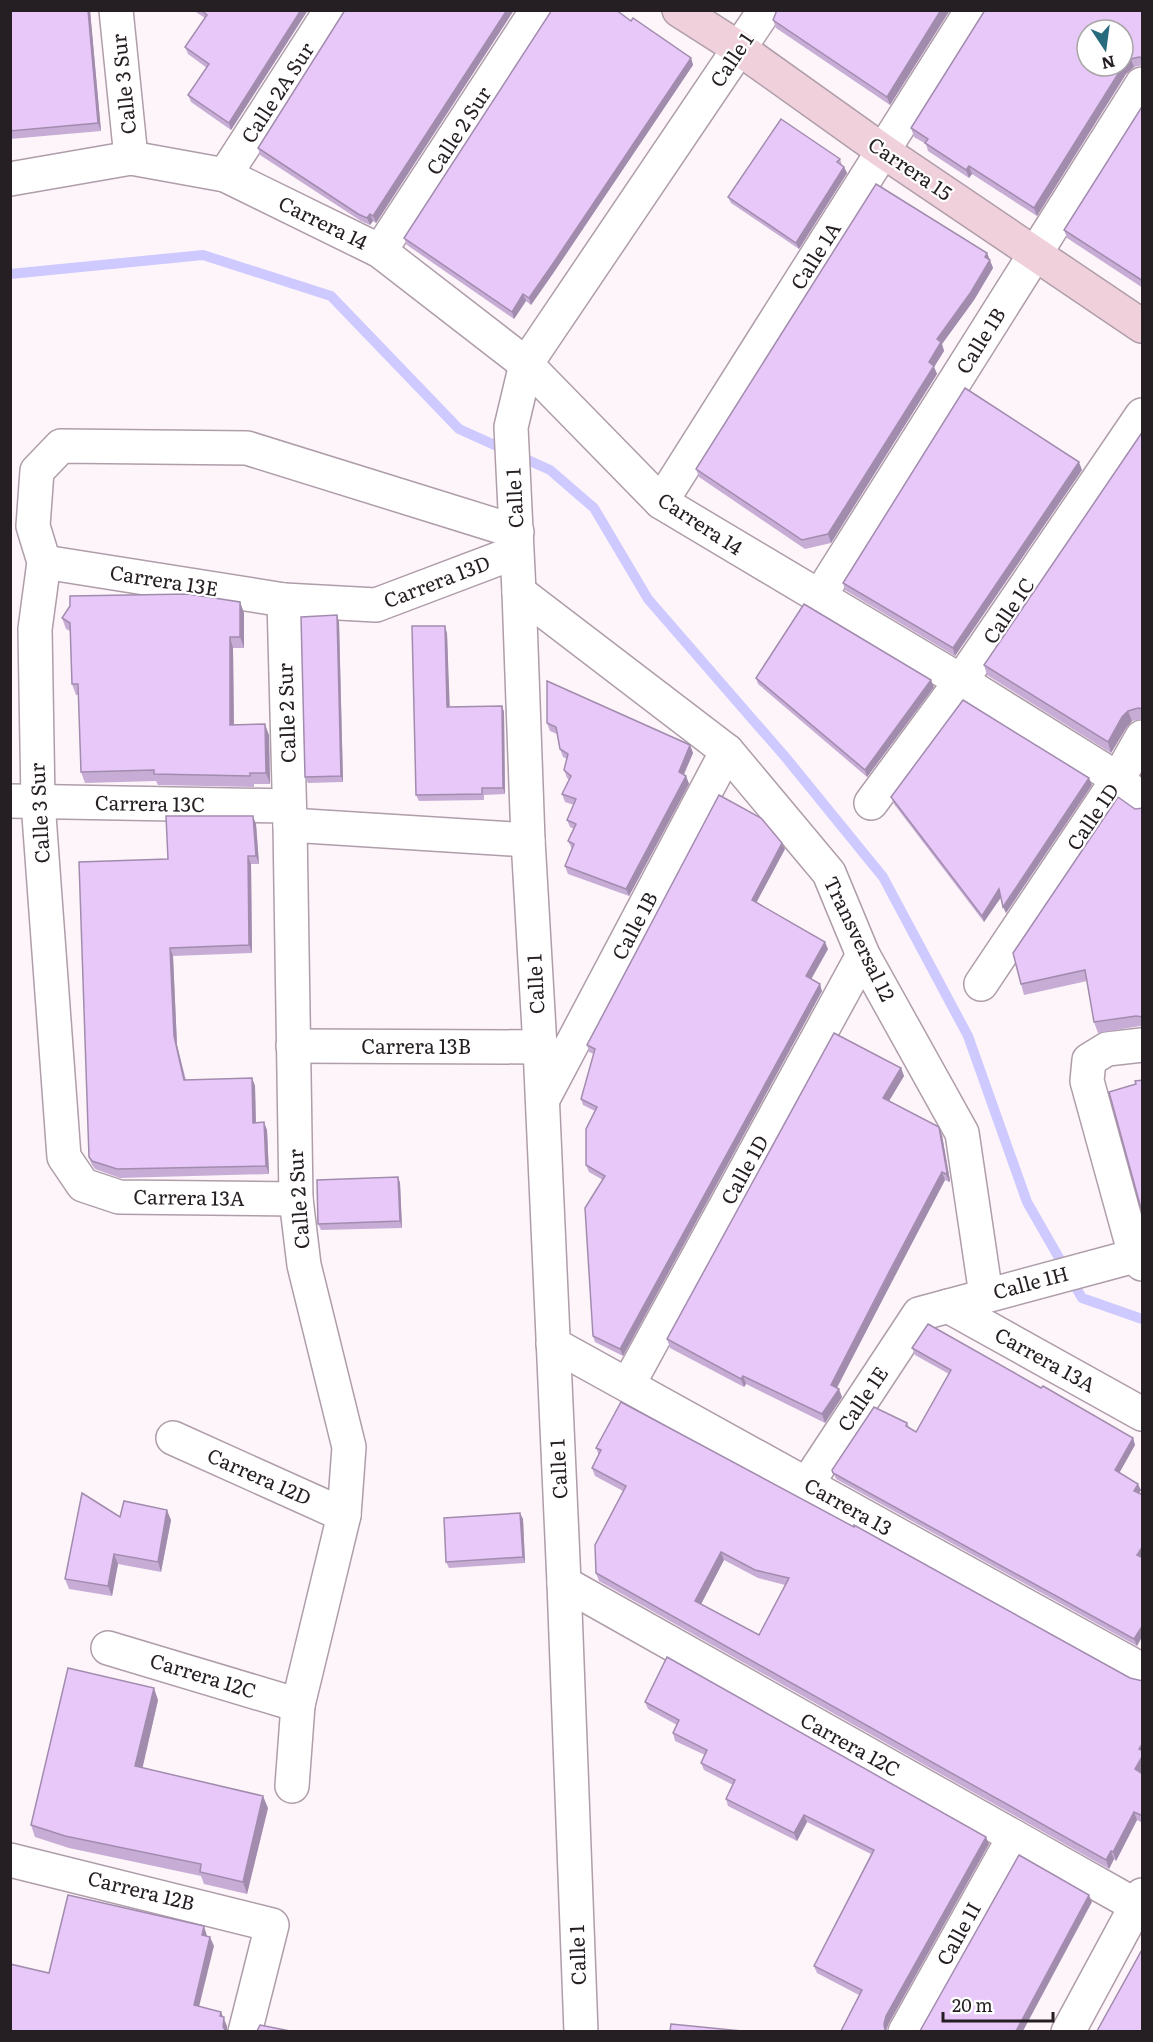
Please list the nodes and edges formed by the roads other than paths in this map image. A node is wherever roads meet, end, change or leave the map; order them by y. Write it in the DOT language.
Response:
graph roads {
  1 [pos="116,10"];
  2 [pos="332,10"];
  3 [pos="537,10"];
  4 [pos="679,10"];
  5 [pos="765,10"];
  6 [pos="972,10"];
  7 [pos="740,49"];
  8 [pos="1143,84"];
  9 [pos="883,150"];
  10 [pos="131,158"];
  11 [pos="225,175"];
  12 [pos="10,179"];
  13 [pos="381,251"];
  14 [pos="1036,254"];
  15 [pos="1143,326"];
  16 [pos="526,364"];
  17 [pos="1143,415"];
  18 [pos="661,502"];
  19 [pos="517,542"];
  20 [pos="44,562"];
  21 [pos="519,592"];
  22 [pos="819,597"];
  23 [pos="284,600"];
  24 [pos="961,681"];
  25 [pos="1143,737"];
  26 [pos="727,750"];
  27 [pos="1118,779"];
  28 [pos="1143,801"];
  29 [pos="24,802"];
  30 [pos="871,803"];
  31 [pos="290,816"];
  32 [pos="528,840"];
  33 [pos="863,955"];
  34 [pos="981,984"];
  35 [pos="1143,1045"];
  36 [pos="293,1046"];
  37 [pos="540,1047"];
  38 [pos="542,1101"];
  39 [pos="83,1185"];
  40 [pos="296,1199"];
  41 [pos="1134,1258"];
  42 [pos="994,1293"];
  43 [pos="934,1310"];
  44 [pos="553,1344"];
  45 [pos="628,1385"];
  46 [pos="1143,1414"];
  47 [pos="173,1438"];
  48 [pos="807,1484"];
  49 [pos="344,1515"];
  50 [pos="564,1583"];
  51 [pos="108,1648"];
  52 [pos="1143,1670"];
  53 [pos="298,1705"];
  54 [pos="292,1786"];
  55 [pos="1014,1837"];
  56 [pos="11,1859"];
  57 [pos="1140,1901"];
  58 [pos="245,2031"];
  59 [pos="581,2031"];
  60 [pos="905,2031"];
  61 [pos="1068,2031"];
  1 -- 10 [label="street, Calle 3 Sur"];
  2 -- 11 [label="street, Calle 2A Sur"];
  3 -- 13 [label="street, Calle 2 Sur"];
  4 -- 7 [label="main road, Carrera 15"];
  5 -- 7 [label="street, Calle 1"];
  6 -- 9 [label="street, Calle 1A"];
  7 -- 9 [label="main road, Carrera 15"];
  7 -- 16 [label="street, Calle 1"];
  8 -- 14 [label="street, Calle 1B"];
  9 -- 14 [label="main road, Carrera 15"];
  9 -- 18 [label="street, Calle 1A"];
  10 -- 11 [label="street, Carrera 14"];
  10 -- 12 [label="street"];
  11 -- 13 [label="street, Carrera 14"];
  13 -- 16 [label="street, Carrera 14"];
  14 -- 15 [label="main road, Carrera 15"];
  14 -- 22 [label="street, Calle 1B"];
  16 -- 18 [label="street, Carrera 14"];
  16 -- 19 [label="street, Calle 1"];
  17 -- 24 [label="street, Calle 1C"];
  18 -- 22 [label="street, Carrera 14"];
  19 -- 20 [label="street, Calle 3 Sur"];
  19 -- 21 [label="street, Calle 1"];
  19 -- 23 [label="street, Carrera 13D"];
  20 -- 23 [label="street, Carrera 13E"];
  20 -- 29 [label="street, Calle 3 Sur"];
  21 -- 26 [label="street, Transversal 12"];
  21 -- 32 [label="street, Calle 1"];
  22 -- 24 [label="street, Carrera 14"];
  23 -- 31 [label="street, Calle 2 Sur"];
  24 -- 27 [label="street, Carrera 14"];
  24 -- 30 [label="street, Calle 1C"];
  25 -- 27 [label="street, Calle 1D"];
  26 -- 33 [label="street, Transversal 12"];
  26 -- 38 [label="street, Calle 1B"];
  27 -- 28 [label="street, Carrera 14"];
  27 -- 34 [label="street, Calle 1D"];
  29 -- 31 [label="street, Carrera 13C"];
  29 -- 39 [label="street, Calle 3 Sur"];
  31 -- 32 [label="street, Carrera 13C"];
  31 -- 36 [label="street, Calle 2 Sur"];
  32 -- 37 [label="street, Calle 1"];
  33 -- 42 [label="street, Transversal 12"];
  33 -- 45 [label="street, Calle 1D"];
  35 -- 41 [label="street"];
  36 -- 37 [label="street, Carrera 13B"];
  36 -- 40 [label="street, Calle 2 Sur"];
  37 -- 38 [label="street, Calle 1"];
  38 -- 44 [label="street, Calle 1"];
  39 -- 40 [label="street, Carrera 13A"];
  40 -- 49 [label="street, Calle 2 Sur"];
  41 -- 42 [label="street, Calle 1H"];
  42 -- 43 [label="street, Calle 1H"];
  43 -- 46 [label="street, Carrera 13A"];
  43 -- 48 [label="street, Calle 1E"];
  44 -- 45 [label="street, Carrera 13"];
  44 -- 50 [label="street, Calle 1"];
  45 -- 48 [label="street, Carrera 13"];
  47 -- 49 [label="street, Carrera 12D"];
  48 -- 52 [label="street, Carrera 13"];
  49 -- 53 [label="street, Calle 2 Sur"];
  50 -- 55 [label="street, Carrera 12C"];
  50 -- 59 [label="street, Calle 1"];
  51 -- 53 [label="street, Carrera 12C"];
  53 -- 54 [label="street, Calle 2 Sur"];
  55 -- 57 [label="street, Carrera 12C"];
  55 -- 60 [label="street, Calle 1I"];
  56 -- 58 [label="street, Carrera 12B"];
  57 -- 61 [label="street"];
}
